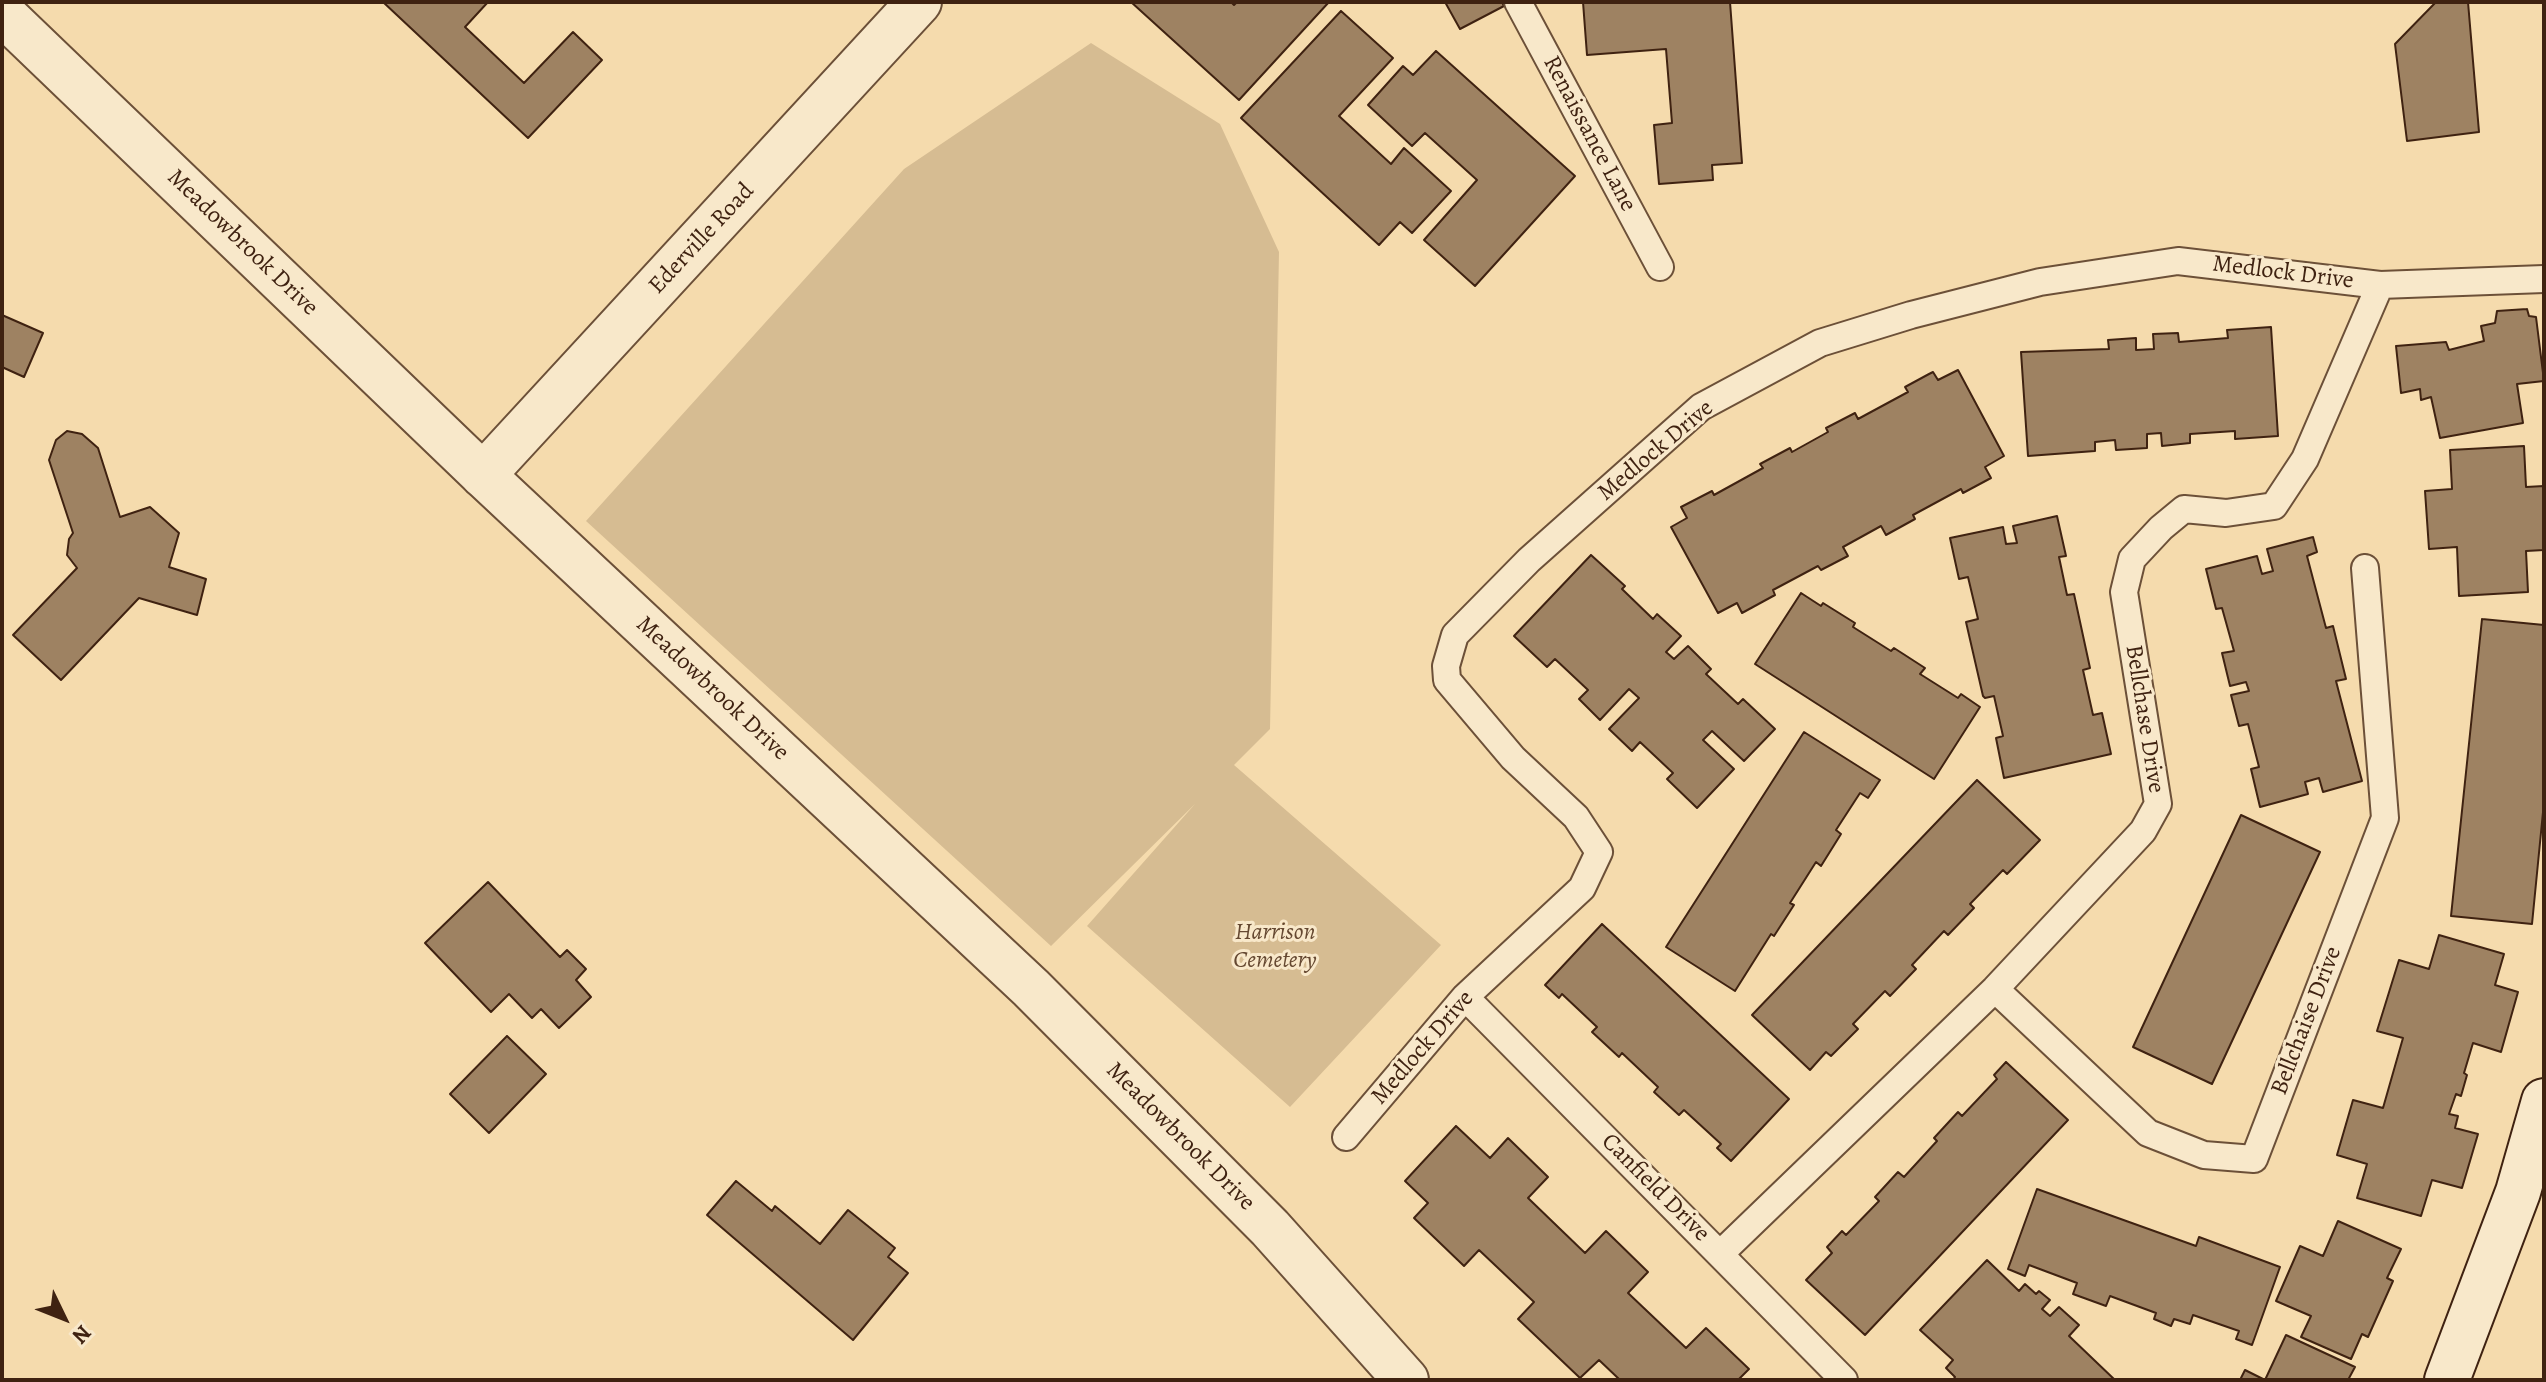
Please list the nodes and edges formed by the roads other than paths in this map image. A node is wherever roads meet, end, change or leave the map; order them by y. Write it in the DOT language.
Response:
graph roads {
  1 [pos="919,2"];
  2 [pos="1518,2"];
  3 [pos="2,13"];
  4 [pos="1660,267"];
  5 [pos="2544,279"];
  6 [pos="2380,285"];
  7 [pos="483,475"];
  8 [pos="2365,568"];
  9 [pos="1995,989"];
  10 [pos="1465,997"];
  11 [pos="2544,1101"];
  12 [pos="1346,1137"];
  13 [pos="1720,1254"];
  14 [pos="1406,1380"];
  15 [pos="1844,1380"];
  16 [pos="2447,1380"];
  1 -- 7 [label="street, Ederville Road"];
  2 -- 4 [label="lane, Renaissance Lane"];
  3 -- 7 [label="street, Meadowbrook Drive"];
  5 -- 6 [label="lane, Medlock Drive"];
  6 -- 9 [label="lane, Bellchase Drive"];
  6 -- 10 [label="lane, Medlock Drive"];
  7 -- 14 [label="street, Meadowbrook Drive"];
  8 -- 9 [label="lane, Bellchaise Drive"];
  9 -- 13 [label="lane, Bellchase Drive"];
  10 -- 12 [label="lane, Medlock Drive"];
  10 -- 13 [label="lane, Canfield Drive"];
  11 -- 16 [label="street"];
  13 -- 15 [label="lane, Canfield Drive"];
}
